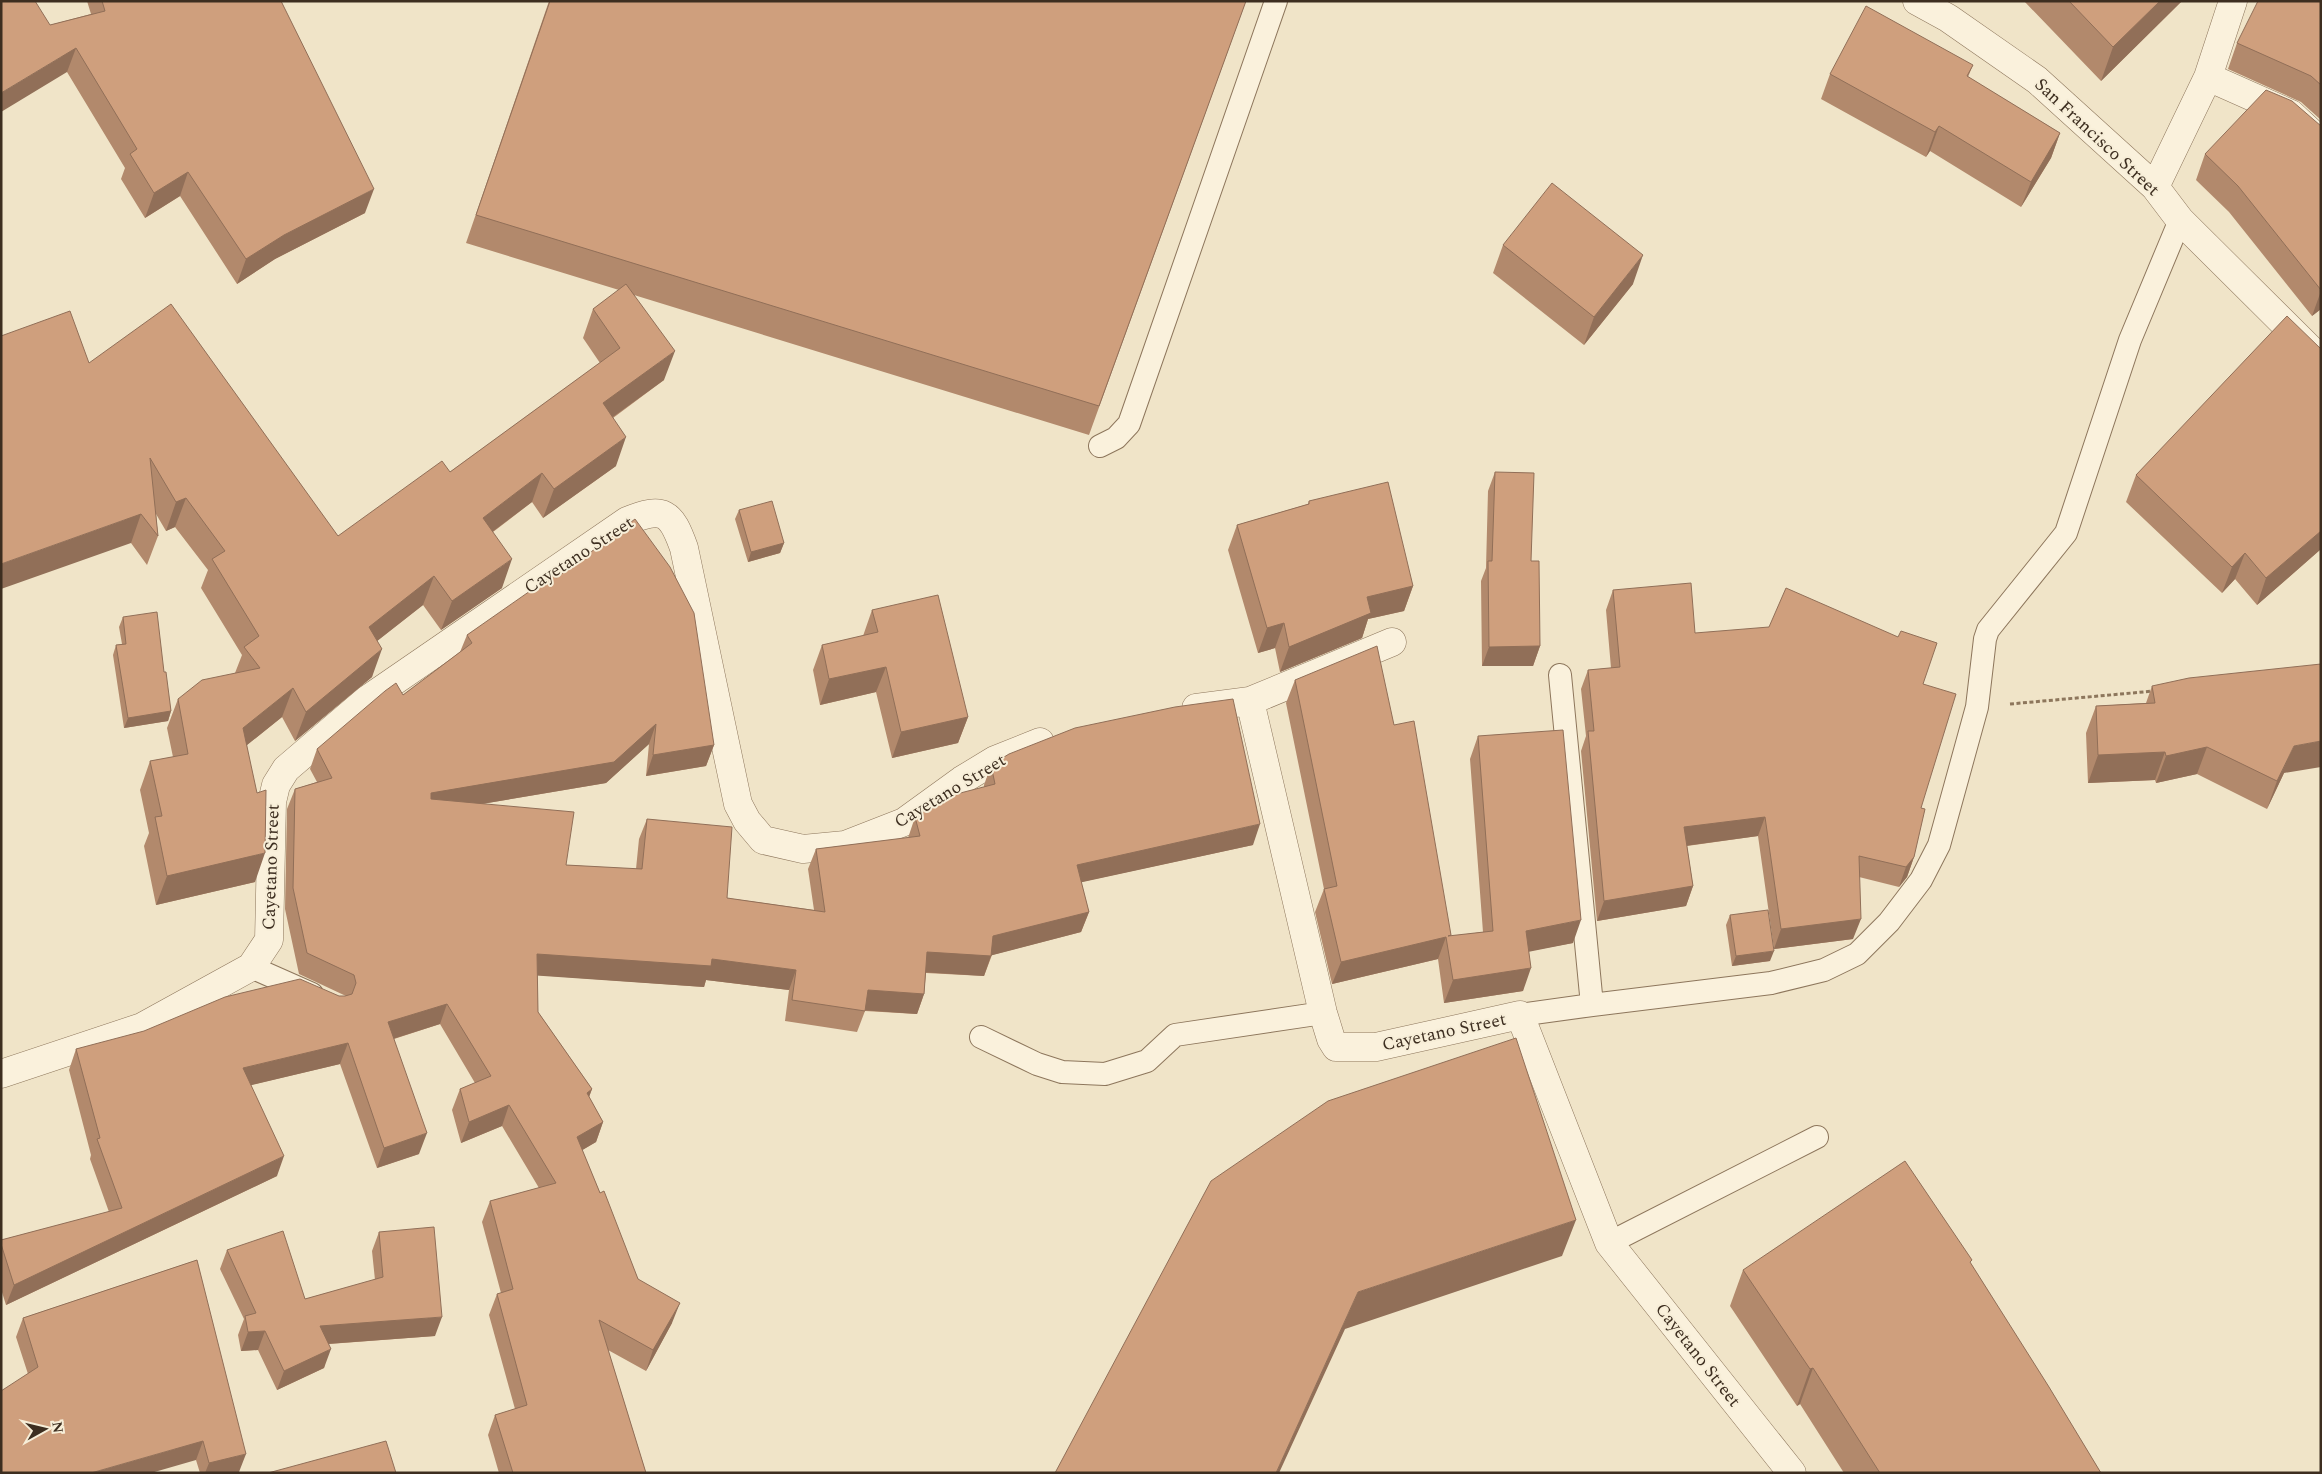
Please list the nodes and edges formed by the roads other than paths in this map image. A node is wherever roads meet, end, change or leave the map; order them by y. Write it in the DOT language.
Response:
graph roads {
  1 [pos="1276,1"];
  2 [pos="1917,1"];
  3 [pos="2233,1"];
  4 [pos="2208,77"];
  5 [pos="2321,142"];
  6 [pos="2155,188"];
  7 [pos="2180,220"];
  8 [pos="2321,360"];
  9 [pos="1100,446"];
  10 [pos="1392,642"];
  11 [pos="1560,675"];
  12 [pos="1250,702"];
  13 [pos="1174,711"];
  14 [pos="1063,733"];
  15 [pos="251,967"];
  16 [pos="327,1000"];
  17 [pos="1592,1004"];
  18 [pos="1323,1013"];
  19 [pos="1520,1015"];
  20 [pos="981,1037"];
  21 [pos="1,1074"];
  22 [pos="1817,1137"];
  23 [pos="1609,1243"];
  24 [pos="1792,1473"];
  1 -- 9 [label="lane"];
  2 -- 6 [label="street, San Francisco Street"];
  3 -- 4 [label="street"];
  4 -- 5 [label="street"];
  4 -- 6 [label="street"];
  6 -- 7 [label="street, San Francisco Street"];
  7 -- 8 [label="street, San Francisco Street"];
  7 -- 17 [label="lane"];
  10 -- 12 [label="street"];
  11 -- 17 [label="lane"];
  12 -- 13 [label="street"];
  12 -- 18 [label="street, Cayetano Street"];
  14 -- 15 [label="street, Cayetano Street"];
  15 -- 16 [label="lane"];
  15 -- 21 [label="street, Cayetano Street"];
  17 -- 19 [label="lane"];
  18 -- 19 [label="street, Cayetano Street"];
  18 -- 20 [label="lane"];
  19 -- 23 [label="street, Cayetano Street"];
  22 -- 23 [label="lane"];
  23 -- 24 [label="street, Cayetano Street"];
}
